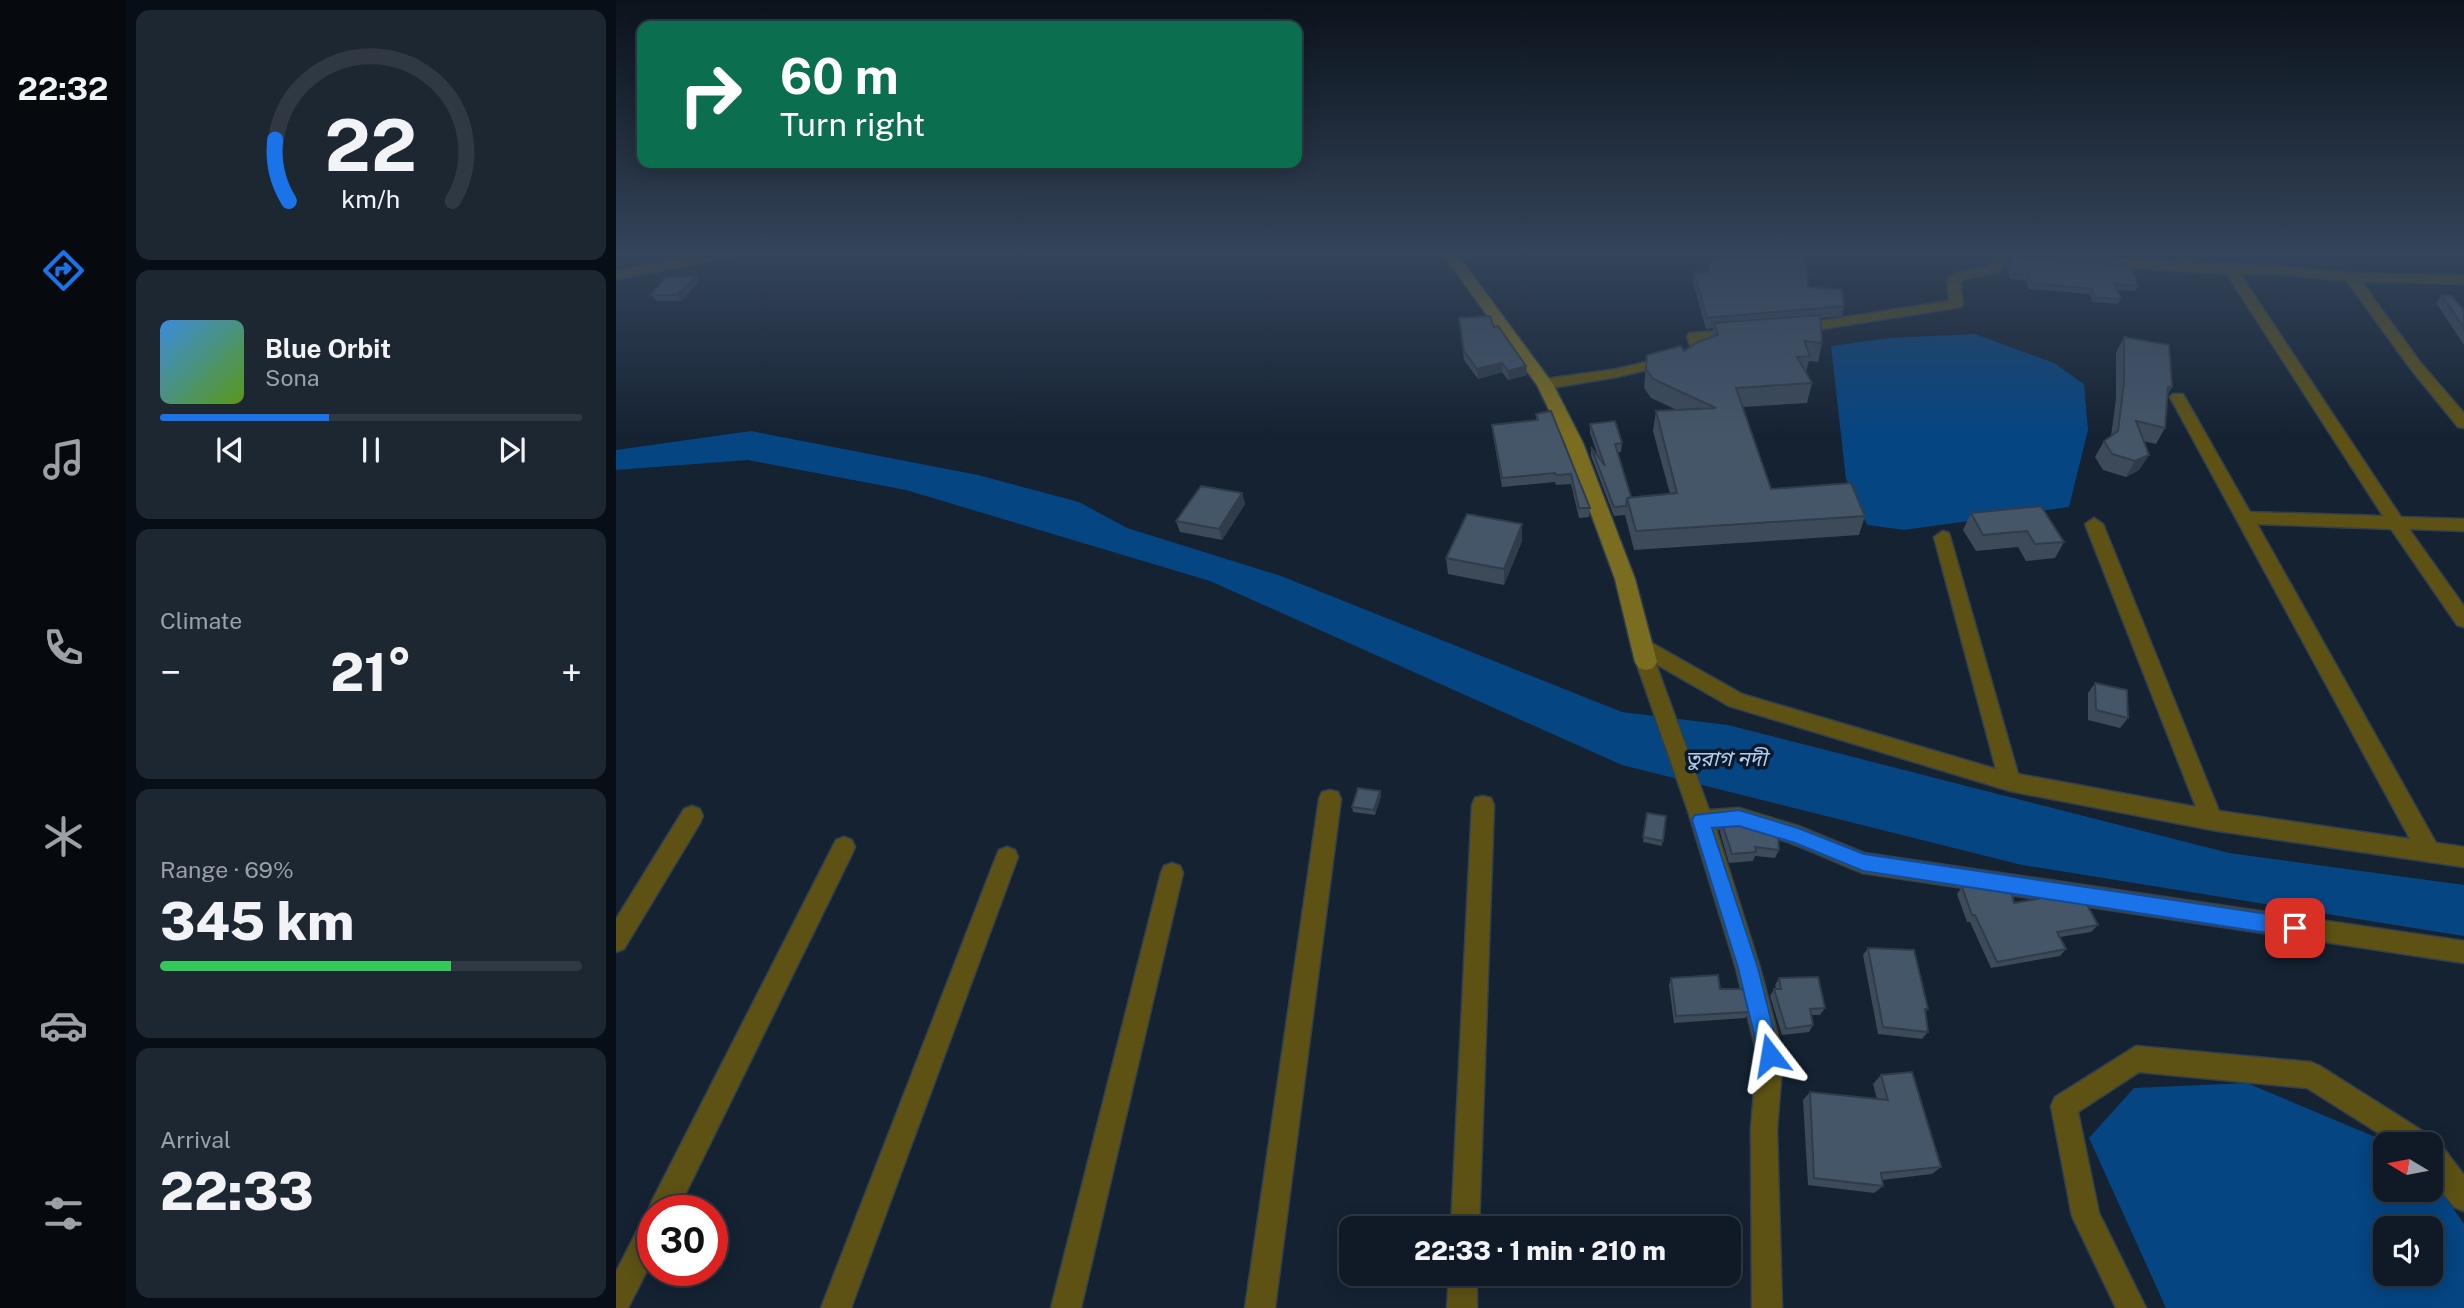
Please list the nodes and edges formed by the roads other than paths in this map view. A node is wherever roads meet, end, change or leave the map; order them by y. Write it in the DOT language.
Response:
graph roads {
  1 [pos="1493,315"];
  2 [pos="1883,315"];
  3 [pos="2260,315"];
  4 [pos="2379,315"];
  5 [pos="1777,331"];
  6 [pos="1754,333"];
  7 [pos="1545,384"];
  8 [pos="2178,397"];
  9 [pos="2464,423"];
  10 [pos="2245,518"];
  11 [pos="2094,524"];
  12 [pos="2397,524"];
  13 [pos="2464,525"];
  14 [pos="1943,537"];
  15 [pos="2464,620"];
  16 [pos="1644,655"];
  17 [pos="2010,782"];
  18 [pos="1330,799"];
  19 [pos="1483,805"];
  20 [pos="1700,815"];
  21 [pos="692,816"];
  22 [pos="2212,820"];
  23 [pos="844,847"];
  24 [pos="2428,850"];
  25 [pos="2464,857"];
  26 [pos="1007,858"];
  27 [pos="1172,873"];
  28 [pos="616,942"];
  29 [pos="2464,952"];
  30 [pos="2401,1132"];
  31 [pos="2443,1171"];
  32 [pos="670,1195"];
  33 [pos="2464,1198"];
  34 [pos="1466,1216"];
  35 [pos="637,1261"];
  36 [pos="1463,1286"];
  37 [pos="616,1302"];
  38 [pos="836,1308"];
  39 [pos="1066,1308"];
  40 [pos="1260,1308"];
  41 [pos="1462,1308"];
  42 [pos="1767,1308"];
  43 [pos="2131,1308"];
  1 -- 7 [label="street"];
  2 -- 5 [label="street"];
  3 -- 12 [label="street"];
  4 -- 9 [label="street"];
  6 -- 7 [label="street"];
  7 -- 16 [label="street"];
  8 -- 10 [label="street"];
  10 -- 12 [label="street"];
  10 -- 24 [label="street"];
  11 -- 22 [label="street"];
  12 -- 13 [label="street"];
  12 -- 15 [label="street"];
  14 -- 17 [label="street"];
  16 -- 17 [label="street"];
  16 -- 20 [label="street"];
  17 -- 22 [label="street"];
  18 -- 40 [label="street"];
  19 -- 34 [label="street"];
  20 -- 29 [label="street"];
  20 -- 42 [label="street"];
  21 -- 28 [label="street"];
  22 -- 24 [label="street"];
  23 -- 32 [label="street"];
  24 -- 25 [label="street"];
  26 -- 38 [label="street"];
  27 -- 39 [label="street"];
  30 -- 43 [label="street"];
  31 -- 33 [label="street"];
  35 -- 37 [label="street"];
  36 -- 41 [label="street"];
}
